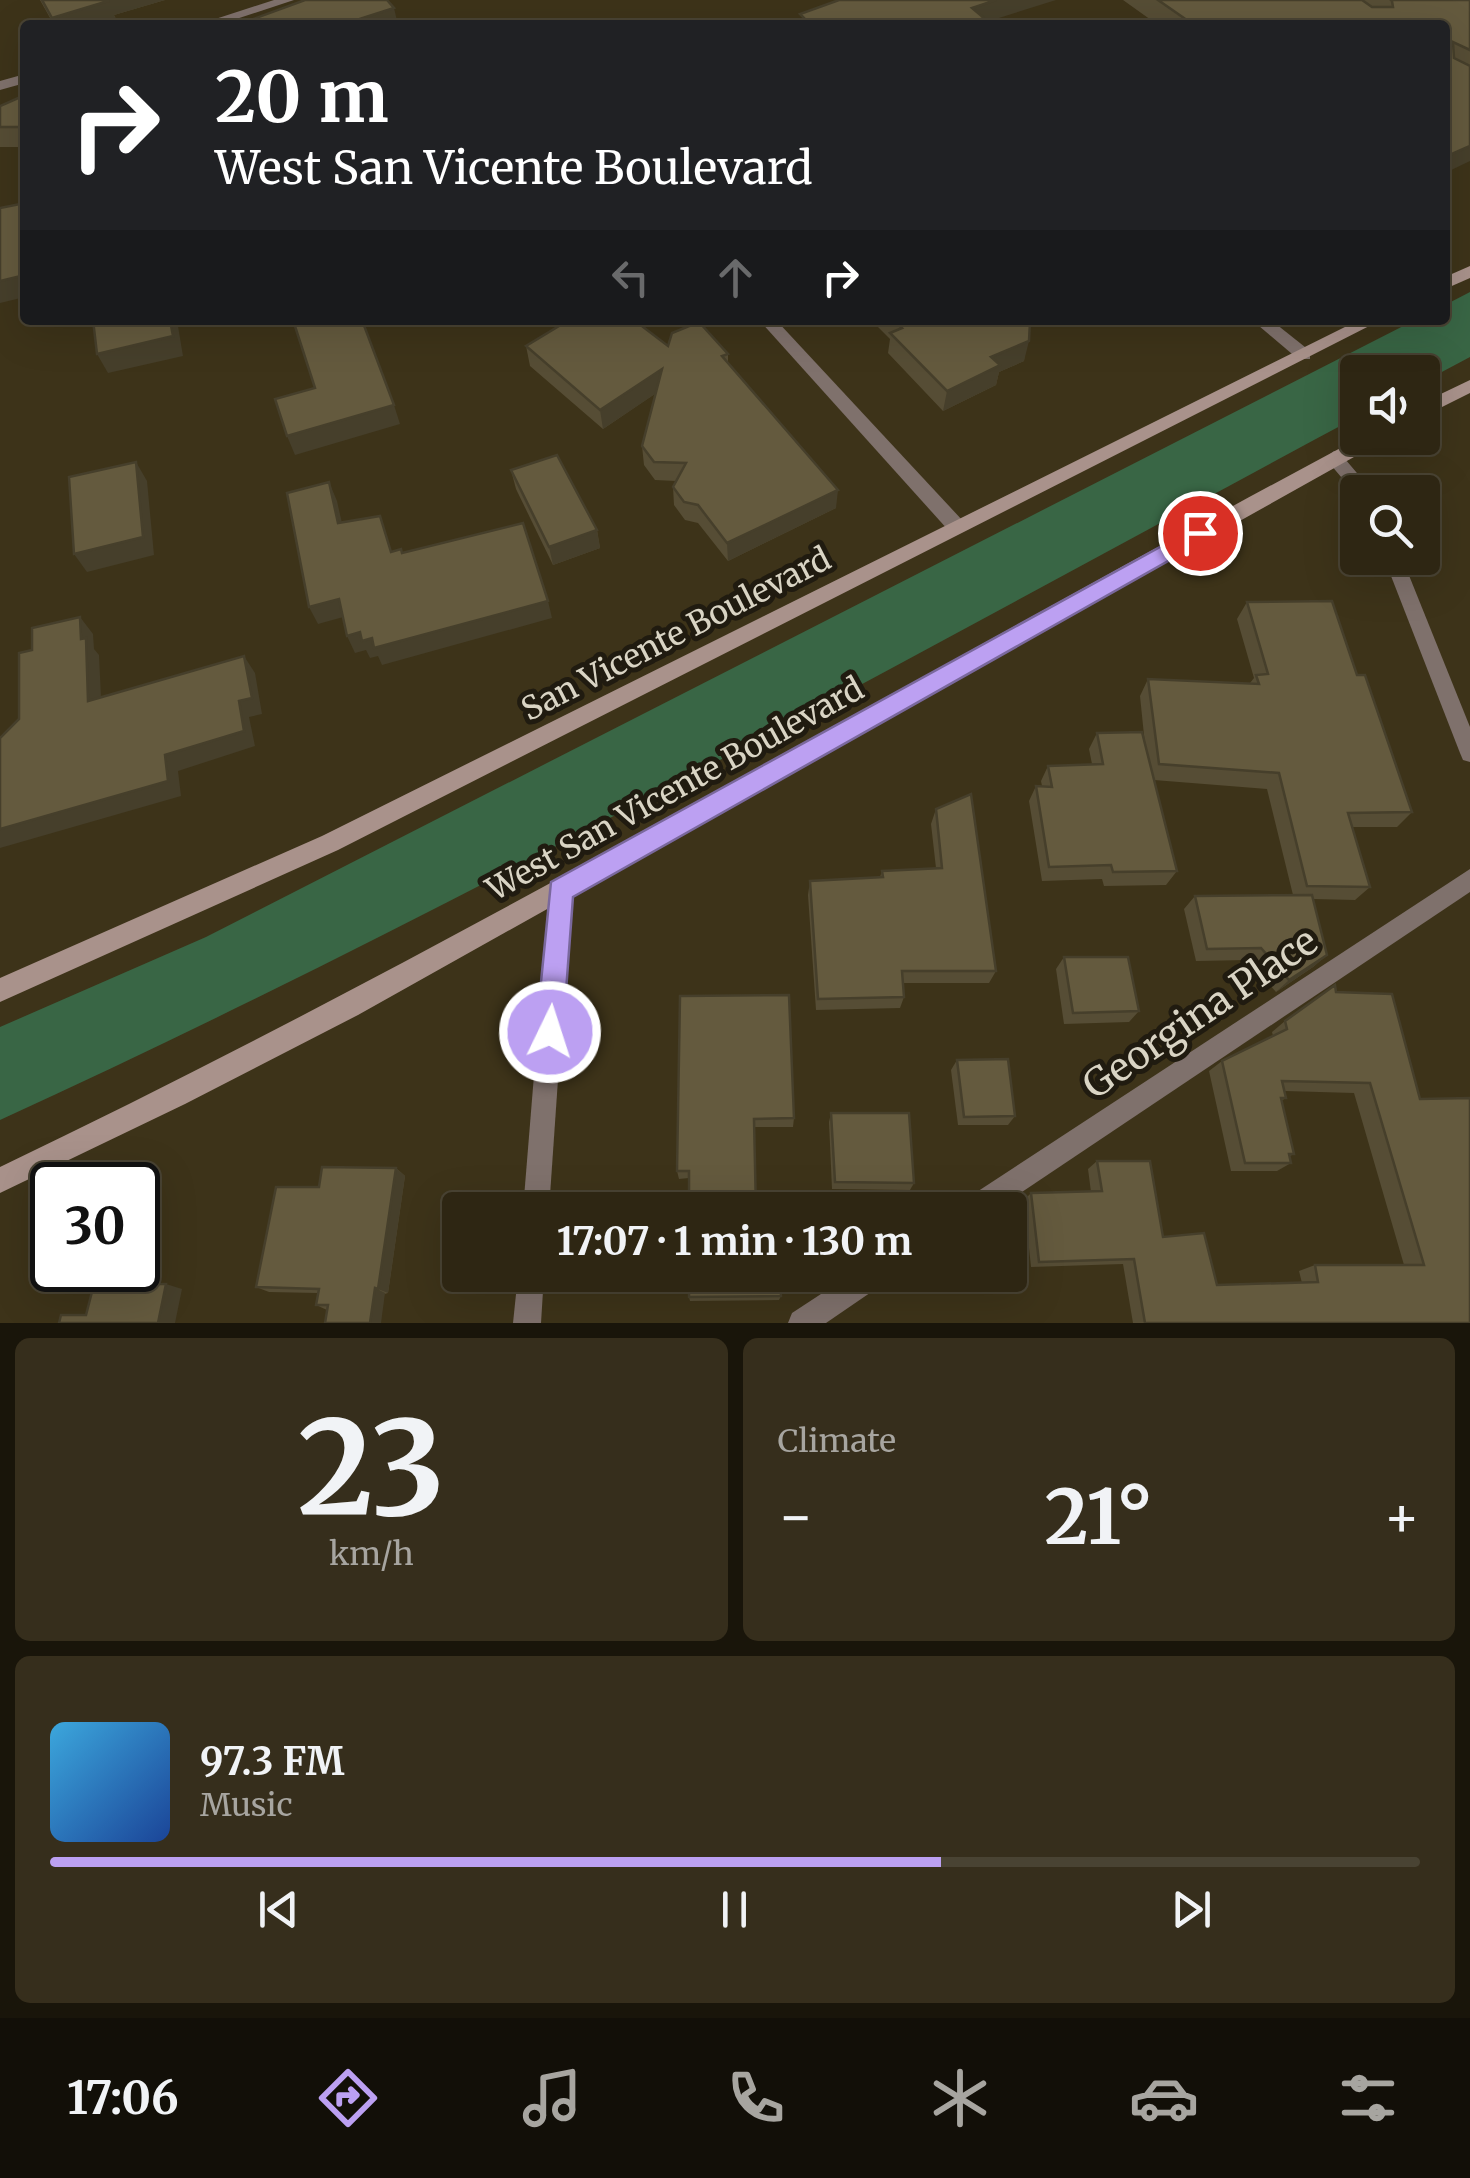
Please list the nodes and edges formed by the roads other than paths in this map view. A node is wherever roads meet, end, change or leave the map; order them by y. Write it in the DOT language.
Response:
graph roads {
  1 [pos="288,0"];
  2 [pos="221,20"];
  3 [pos="772,325"];
  4 [pos="1266,325"];
  5 [pos="1363,325"];
  6 [pos="1304,355"];
  7 [pos="1470,386"];
  8 [pos="1440,402"];
  9 [pos="1340,455"];
  10 [pos="1334,458"];
  11 [pos="1349,475"];
  12 [pos="956,526"];
  13 [pos="1401,575"];
  14 [pos="1470,753"];
  15 [pos="1470,878"];
  16 [pos="560,890"];
  17 [pos="0,990"];
  18 [pos="0,1180"];
  19 [pos="537,1192"];
  20 [pos="999,1192"];
  21 [pos="530,1292"];
  22 [pos="848,1292"];
  23 [pos="527,1323"];
  24 [pos="802,1323"];
  1 -- 2 [label="street"];
  3 -- 12 [label="street"];
  4 -- 6 [label="street"];
  5 -- 6 [label="main road, San Vicente Boulevard"];
  6 -- 12 [label="main road, San Vicente Boulevard"];
  7 -- 8 [label="main road"];
  9 -- 10 [label="main road, West San Vicente Boulevard"];
  10 -- 11 [label="street"];
  10 -- 16 [label="main road, West San Vicente Boulevard"];
  12 -- 17 [label="main road, San Vicente Boulevard"];
  13 -- 14 [label="street"];
  15 -- 20 [label="street, Georgina Place"];
  16 -- 18 [label="main road, West San Vicente Boulevard"];
  16 -- 19 [label="street"];
  21 -- 23 [label="street"];
  22 -- 24 [label="street"];
}
